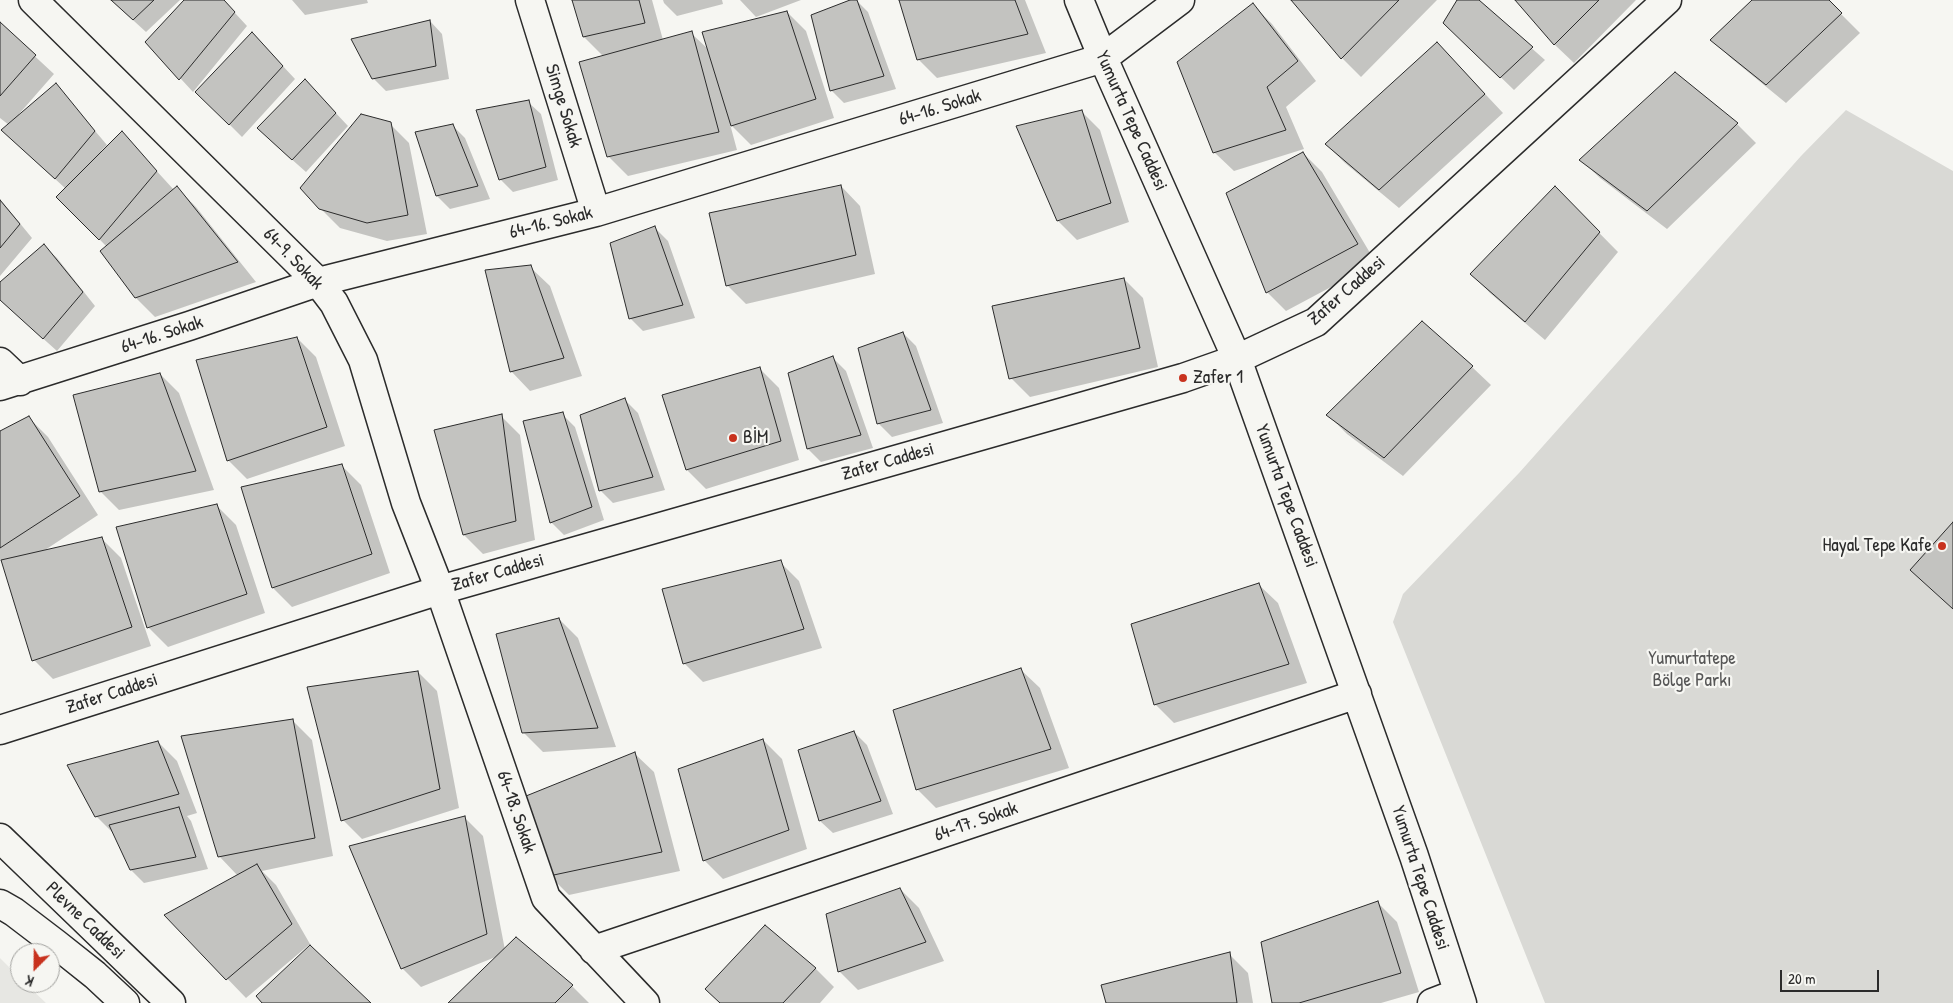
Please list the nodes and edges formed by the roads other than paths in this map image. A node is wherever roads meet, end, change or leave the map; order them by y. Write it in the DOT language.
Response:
graph roads {
  1 [pos="33,0"];
  2 [pos="530,0"];
  3 [pos="1079,0"];
  4 [pos="1180,0"];
  5 [pos="1667,0"];
  6 [pos="1103,58"];
  7 [pos="596,212"];
  8 [pos="318,282"];
  9 [pos="1237,359"];
  10 [pos="0,362"];
  11 [pos="10,383"];
  12 [pos="440,590"];
  13 [pos="1357,694"];
  14 [pos="0,730"];
  15 [pos="0,838"];
  16 [pos="0,904"];
  17 [pos="594,950"];
  18 [pos="1460,998"];
  19 [pos="125,1003"];
  20 [pos="171,1003"];
  21 [pos="645,1003"];
  22 [pos="1432,1003"];
  1 -- 8 [label="street, 64-9. Sokak"];
  2 -- 7 [label="street, Simge Sokak"];
  3 -- 6 [label="street, Yumurta Tepe Caddesi"];
  4 -- 6 [label="street"];
  5 -- 9 [label="street, Zafer Caddesi"];
  6 -- 7 [label="street, 64-16. Sokak"];
  6 -- 9 [label="street, Yumurta Tepe Caddesi"];
  7 -- 8 [label="street, 64-16. Sokak"];
  8 -- 11 [label="street, 64-16. Sokak"];
  8 -- 12 [label="street, 64-9. Sokak"];
  9 -- 12 [label="street, Zafer Caddesi"];
  9 -- 13 [label="street, Yumurta Tepe Caddesi"];
  10 -- 11 [label="street"];
  12 -- 14 [label="street, Zafer Caddesi"];
  12 -- 17 [label="street, 64-18. Sokak"];
  13 -- 17 [label="street, 64-17. Sokak"];
  13 -- 18 [label="street, Yumurta Tepe Caddesi"];
  15 -- 20 [label="street, Plevne Caddesi"];
  16 -- 19 [label="street, Plevne Caddesi"];
  17 -- 21 [label="street, 64-18. Sokak"];
  18 -- 22 [label="street"];
}
